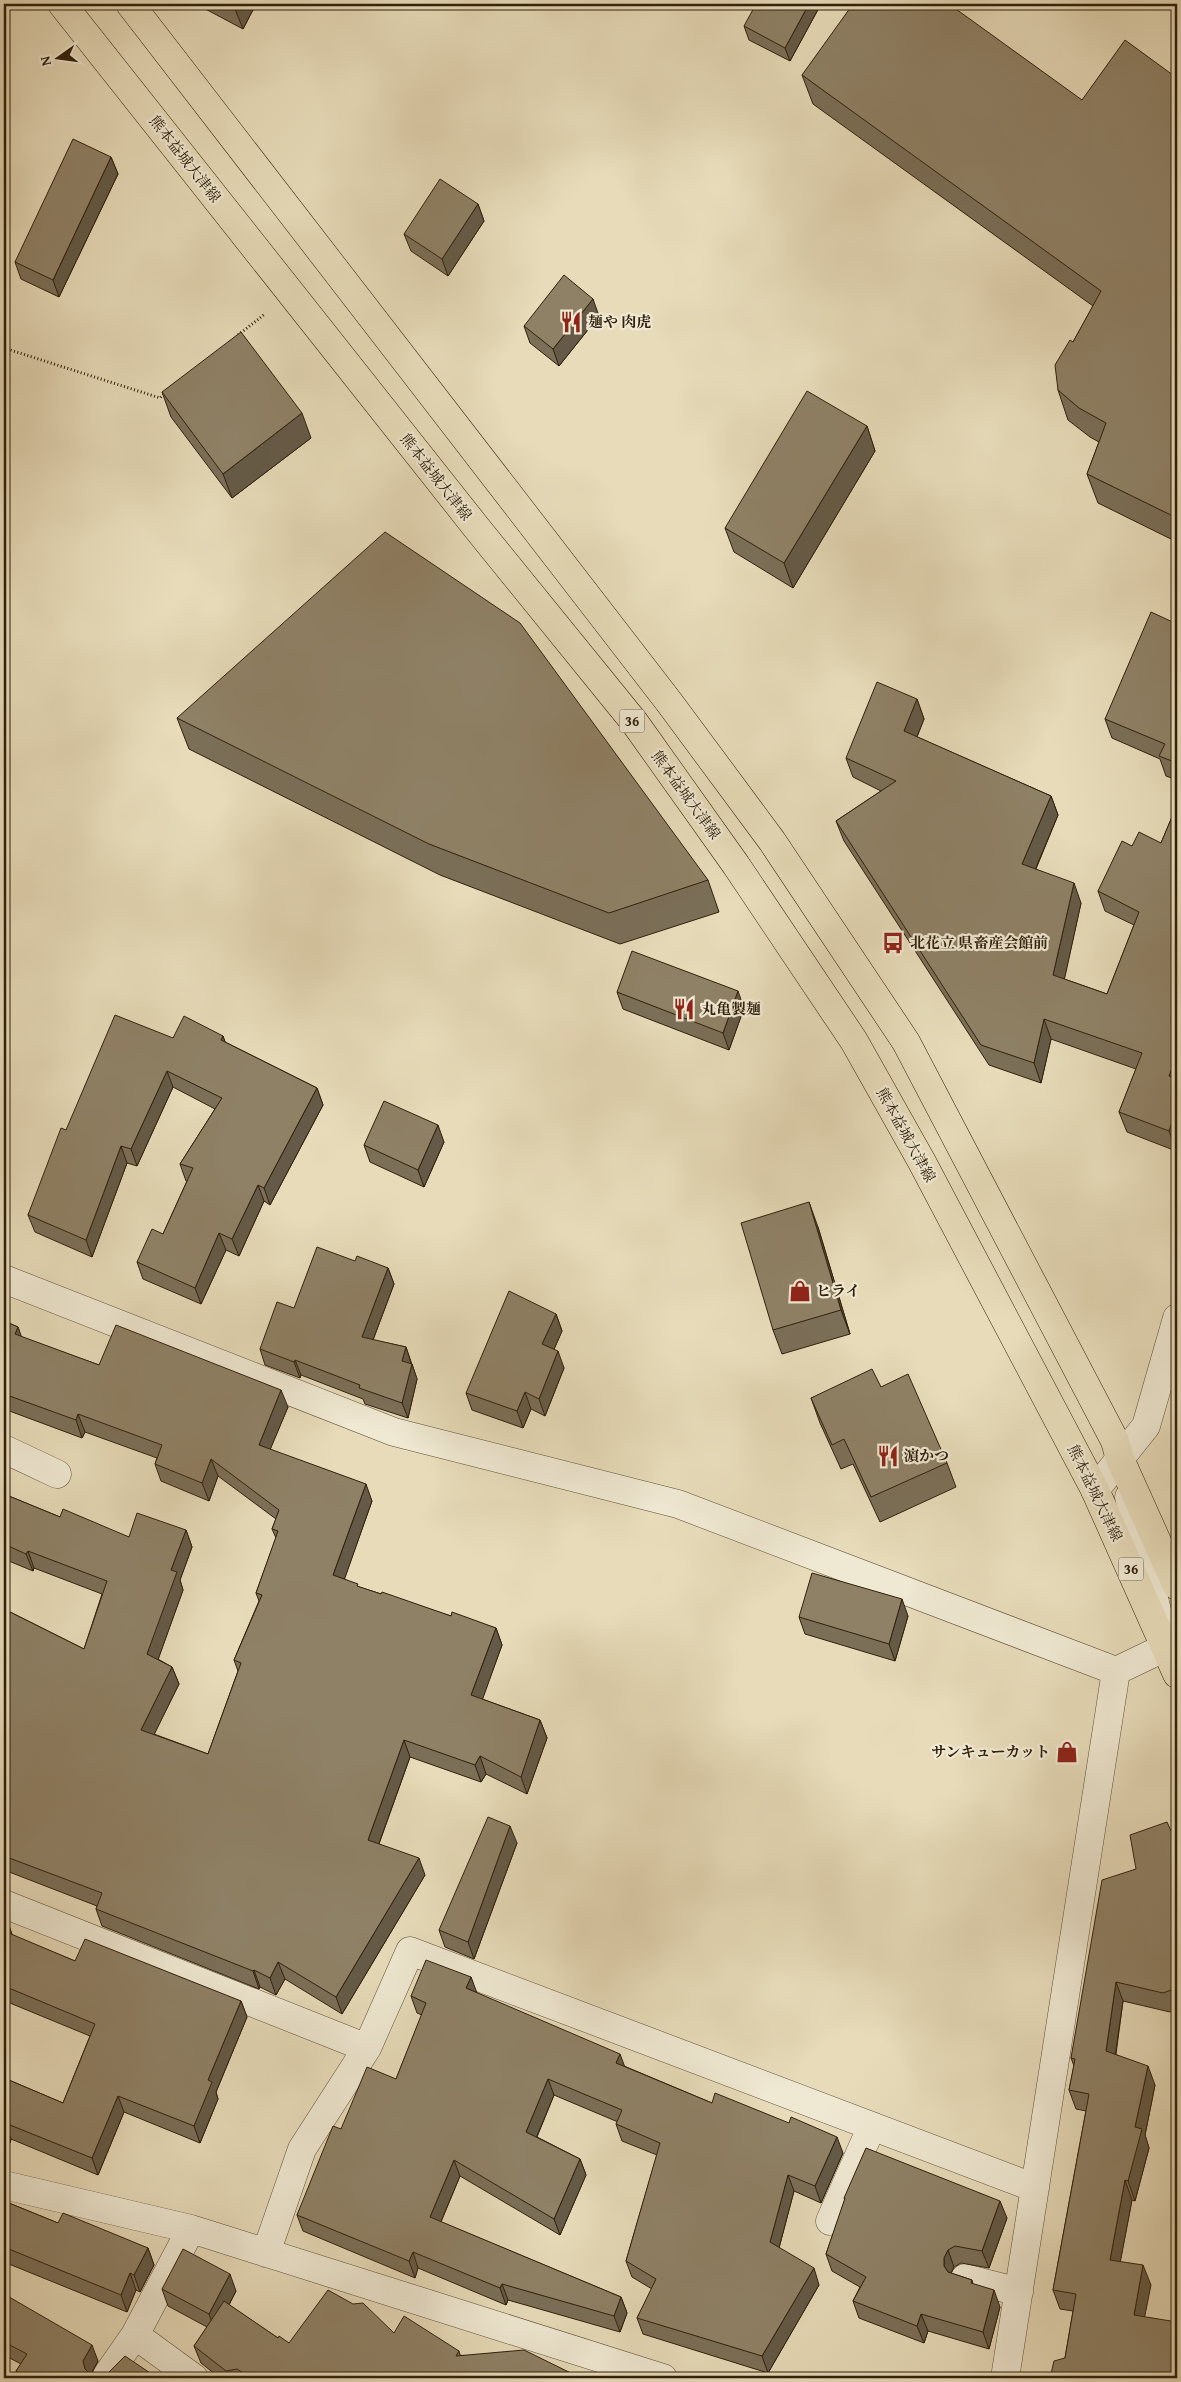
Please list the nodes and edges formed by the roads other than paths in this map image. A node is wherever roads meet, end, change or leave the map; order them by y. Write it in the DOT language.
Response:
graph roads {
  1 [pos="62,4"];
  2 [pos="130,4"];
  3 [pos="4,1279"];
  4 [pos="1177,1318"];
  5 [pos="4,1448"];
  6 [pos="1120,1459"];
  7 [pos="57,1474"];
  8 [pos="1095,1490"];
  9 [pos="1177,1586"];
  10 [pos="1166,1647"];
  11 [pos="1116,1671"];
  12 [pos="1177,1674"];
  13 [pos="4,1904"];
  14 [pos="366,2048"];
  15 [pos="872,2126"];
  16 [pos="4,2185"];
  17 [pos="1035,2188"];
  18 [pos="830,2221"];
  19 [pos="191,2229"];
  20 [pos="266,2253"];
  21 [pos="965,2278"];
  22 [pos="1019,2292"];
  23 [pos="135,2335"];
  24 [pos="604,2370"];
  25 [pos="105,2378"];
  26 [pos="194,2378"];
  27 [pos="664,2378"];
  28 [pos="1005,2378"];
  1 -- 8 [label="main road, 熊本益城大津線 / 36"];
  2 -- 6 [label="main road, 36"];
  3 -- 11 [label="street"];
  4 -- 6 [label="street"];
  5 -- 7 [label="street"];
  6 -- 8 [label="street"];
  6 -- 9 [label="main road, 36"];
  6 -- 10 [label="street"];
  8 -- 10 [label="main road, 熊本益城大津線 / 36"];
  10 -- 11 [label="street"];
  10 -- 12 [label="main road, 熊本益城大津線 / 36"];
  11 -- 17 [label="street"];
  13 -- 14 [label="street"];
  14 -- 15 [label="street"];
  14 -- 20 [label="street"];
  15 -- 17 [label="street"];
  15 -- 18 [label="street"];
  16 -- 19 [label="street"];
  17 -- 22 [label="street"];
  19 -- 20 [label="street"];
  19 -- 23 [label="street"];
  20 -- 24 [label="street"];
  21 -- 22 [label="street"];
  22 -- 28 [label="street"];
  23 -- 25 [label="street"];
  23 -- 26 [label="street"];
  24 -- 27 [label="street"];
}
